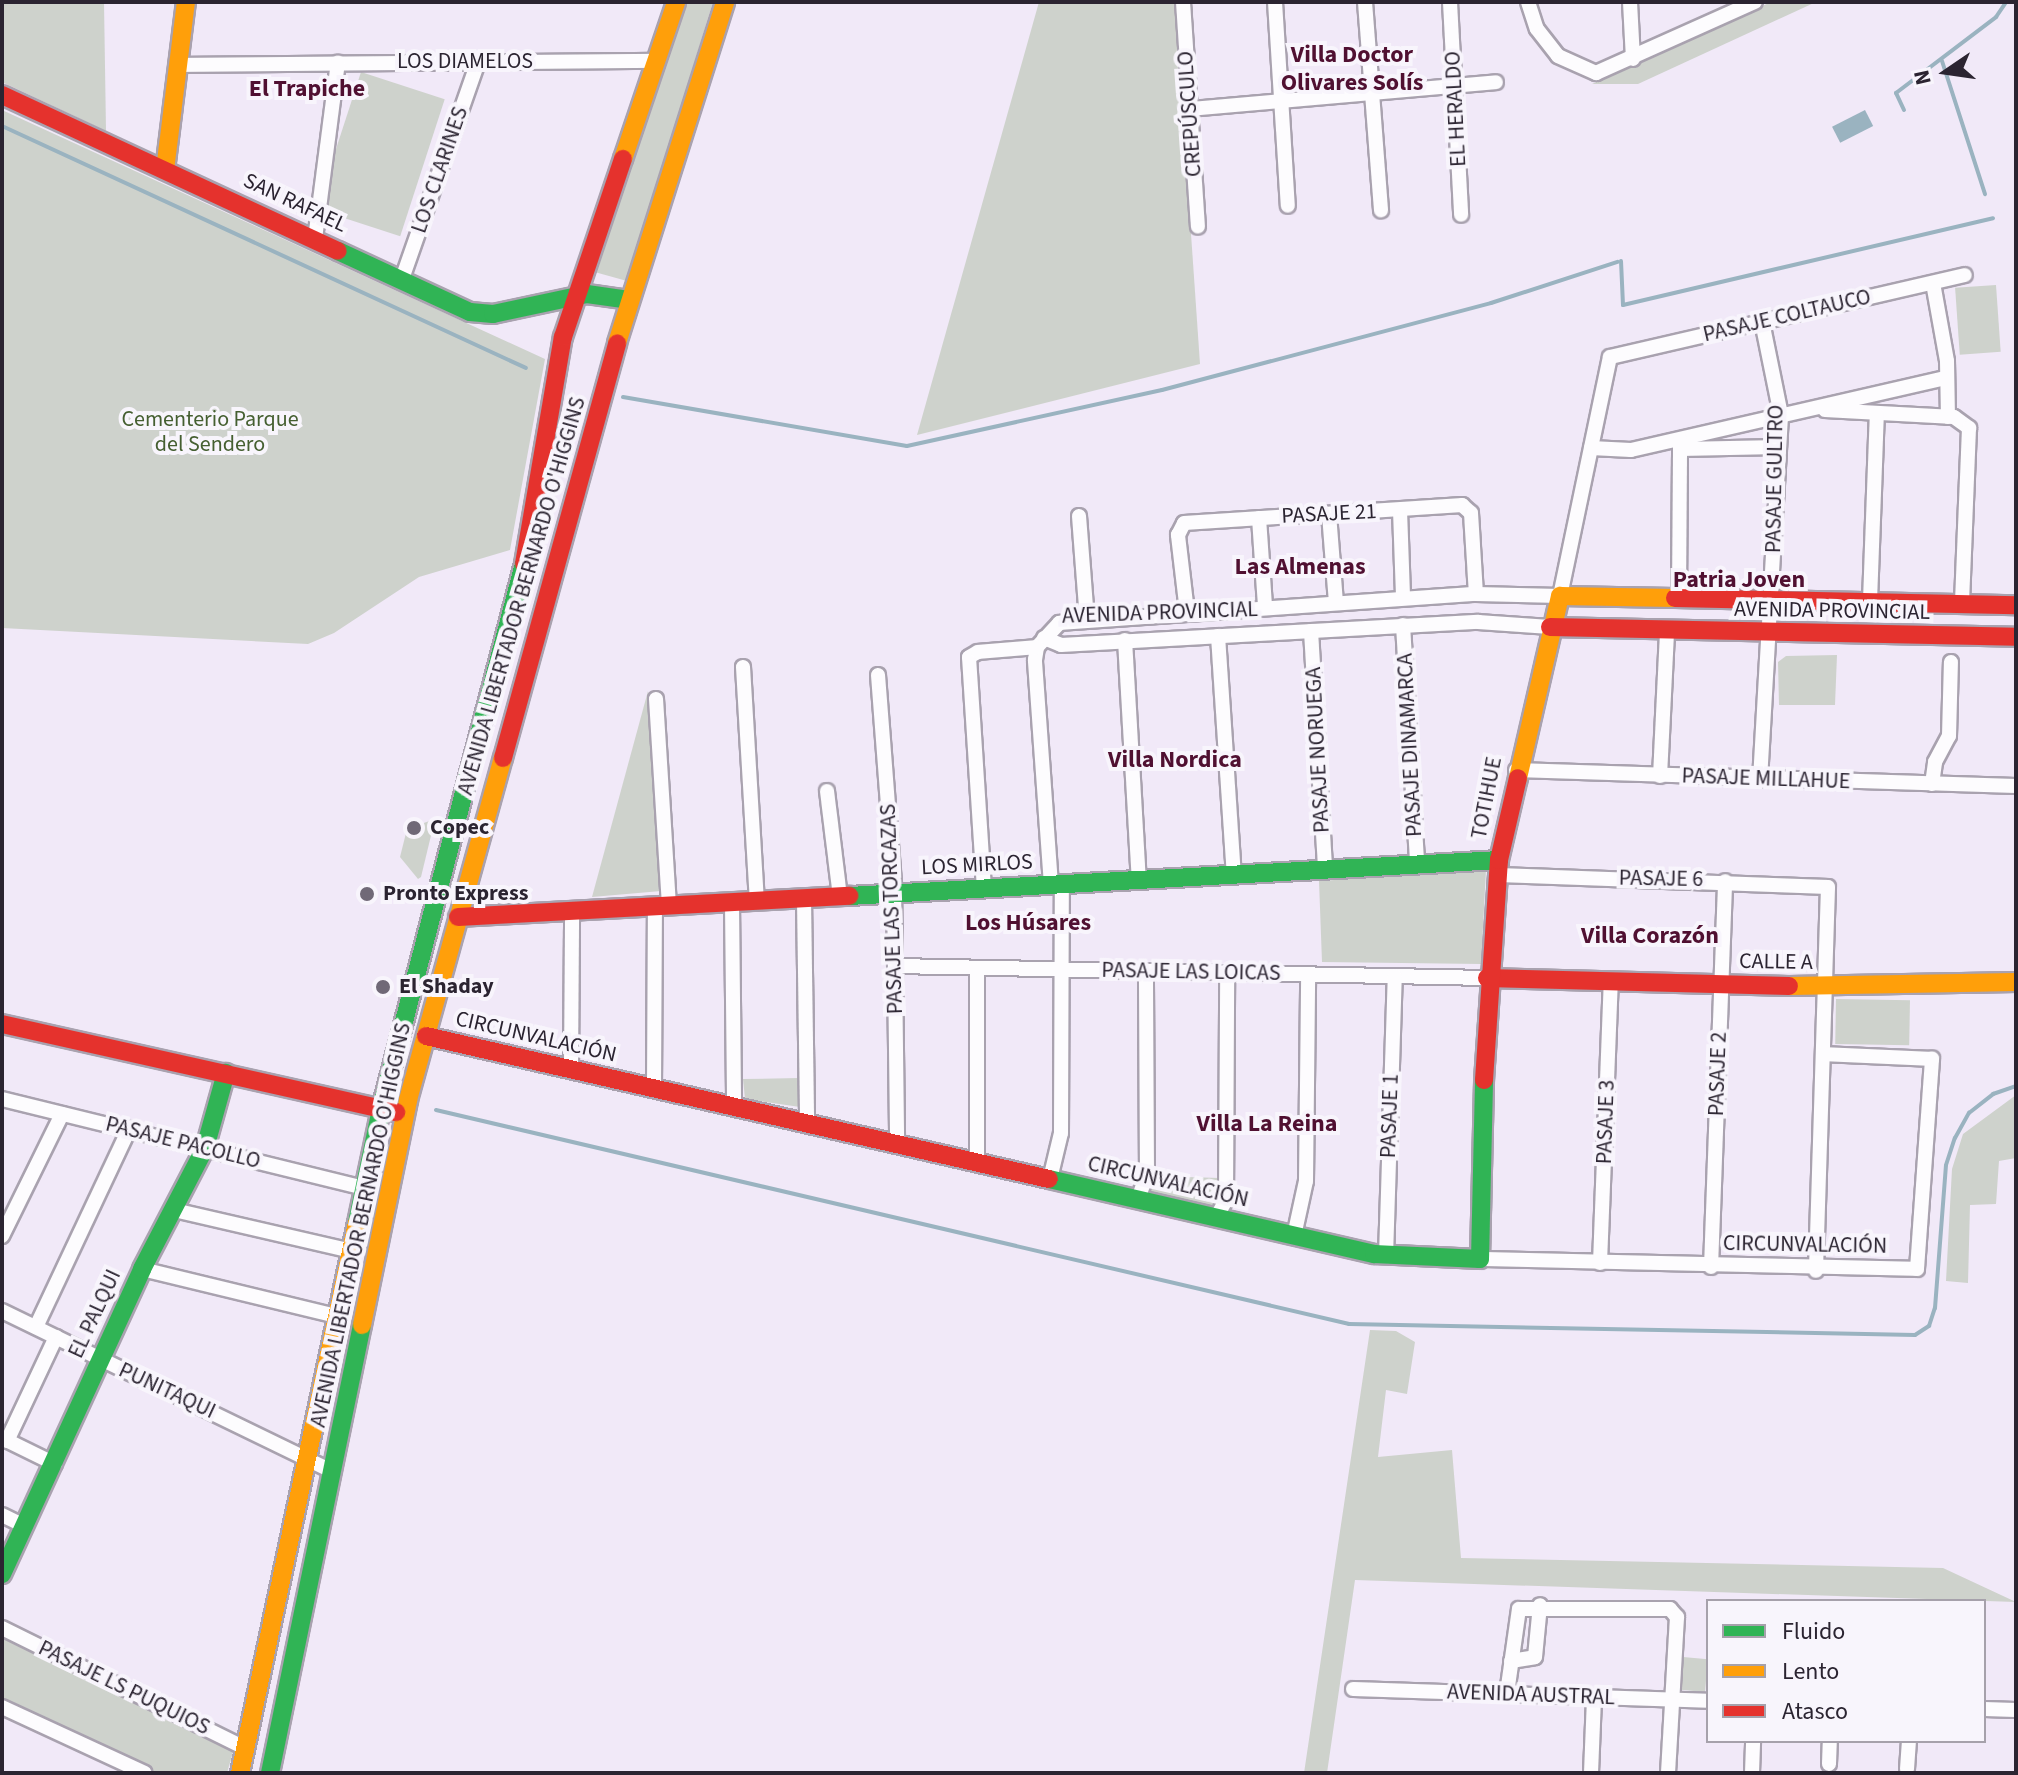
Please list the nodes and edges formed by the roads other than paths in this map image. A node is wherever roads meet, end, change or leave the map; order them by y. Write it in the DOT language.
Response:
graph roads {
  1 [pos="186,2"];
  2 [pos="676,2"];
  3 [pos="725,2"];
  4 [pos="1183,2"];
  5 [pos="1275,2"];
  6 [pos="1365,2"];
  7 [pos="1450,2"];
  8 [pos="1528,2"];
  9 [pos="1630,2"];
  10 [pos="1755,2"];
  11 [pos="1732,7"];
  12 [pos="1633,59"];
  13 [pos="656,61"];
  14 [pos="338,62"];
  15 [pos="478,62"];
  16 [pos="179,65"];
  17 [pos="1496,82"];
  18 [pos="1455,85"];
  19 [pos="1372,93"];
  20 [pos="2,95"];
  21 [pos="1281,101"];
  22 [pos="1190,109"];
  23 [pos="165,170"];
  24 [pos="1288,206"];
  25 [pos="1381,210"];
  26 [pos="1461,215"];
  27 [pos="1198,227"];
  28 [pos="315,239"];
  29 [pos="1965,275"];
  30 [pos="402,279"];
  31 [pos="1933,283"];
  32 [pos="575,297"];
  33 [pos="629,300"];
  34 [pos="1762,322"];
  35 [pos="1610,357"];
  36 [pos="1946,378"];
  37 [pos="1811,408"];
  38 [pos="1877,414"];
  39 [pos="1781,415"];
  40 [pos="1948,417"];
  41 [pos="1680,445"];
  42 [pos="1779,447"];
  43 [pos="1591,448"];
  44 [pos="1400,510"];
  45 [pos="1329,514"];
  46 [pos="1079,516"];
  47 [pos="1259,518"];
  48 [pos="1476,594"];
  49 [pos="1560,596"];
  50 [pos="1679,596"];
  51 [pos="1403,598"];
  52 [pos="1771,599"];
  53 [pos="1870,601"];
  54 [pos="1336,602"];
  55 [pos="1962,603"];
  56 [pos="2016,605"];
  57 [pos="1265,606"];
  58 [pos="1187,612"];
  59 [pos="1087,619"];
  60 [pos="1403,625"];
  61 [pos="1550,627"];
  62 [pos="1311,631"];
  63 [pos="1667,631"];
  64 [pos="1768,634"];
  65 [pos="1218,636"];
  66 [pos="2016,637"];
  67 [pos="1125,640"];
  68 [pos="1041,642"];
  69 [pos="1951,662"];
  70 [pos="743,667"];
  71 [pos="878,675"];
  72 [pos="656,699"];
  73 [pos="1516,770"];
  74 [pos="1660,776"];
  75 [pos="1760,780"];
  76 [pos="1932,784"];
  77 [pos="2016,786"];
  78 [pos="827,791"];
  79 [pos="1417,864"];
  80 [pos="1499,867"];
  81 [pos="1325,870"];
  82 [pos="1234,875"];
  83 [pos="1139,880"];
  84 [pos="1725,881"];
  85 [pos="1056,885"];
  86 [pos="984,889"];
  87 [pos="894,894"];
  88 [pos="840,897"];
  89 [pos="804,899"];
  90 [pos="757,902"];
  91 [pos="732,904"];
  92 [pos="662,907"];
  93 [pos="572,912"];
  94 [pos="458,917"];
  95 [pos="895,966"];
  96 [pos="977,968"];
  97 [pos="1062,970"];
  98 [pos="1146,971"];
  99 [pos="1227,973"];
  100 [pos="1308,974"];
  101 [pos="1395,976"];
  102 [pos="1487,978"];
  103 [pos="1611,981"];
  104 [pos="2016,982"];
  105 [pos="1721,985"];
  106 [pos="1826,987"];
  107 [pos="2,1024"];
  108 [pos="426,1036"];
  109 [pos="1823,1054"];
  110 [pos="571,1069"];
  111 [pos="226,1073"];
  112 [pos="654,1088"];
  113 [pos="2,1099"];
  114 [pos="734,1105"];
  115 [pos="381,1109"];
  116 [pos="406,1112"];
  117 [pos="62,1114"];
  118 [pos="807,1123"];
  119 [pos="129,1129"];
  120 [pos="897,1144"];
  121 [pos="205,1148"];
  122 [pos="977,1162"];
  123 [pos="1050,1179"];
  124 [pos="364,1188"];
  125 [pos="1138,1199"];
  126 [pos="174,1210"];
  127 [pos="1216,1218"];
  128 [pos="2,1236"];
  129 [pos="1294,1236"];
  130 [pos="351,1251"];
  131 [pos="1386,1256"];
  132 [pos="1480,1259"];
  133 [pos="1600,1263"];
  134 [pos="1711,1267"];
  135 [pos="142,1269"];
  136 [pos="1816,1271"];
  137 [pos="2,1311"];
  138 [pos="337,1316"];
  139 [pos="36,1327"];
  140 [pos="56,1337"];
  141 [pos="100,1359"];
  142 [pos="4,1439"];
  143 [pos="337,1447"];
  144 [pos="308,1450"];
  145 [pos="55,1464"];
  146 [pos="332,1471"];
  147 [pos="2,1515"];
  148 [pos="25,1526"];
  149 [pos="2,1574"];
  150 [pos="1545,1605"];
  151 [pos="2,1628"];
  152 [pos="1511,1661"];
  153 [pos="1353,1689"];
  154 [pos="1507,1693"];
  155 [pos="1594,1697"];
  156 [pos="1673,1700"];
  157 [pos="1706,1701"];
  158 [pos="2,1707"];
  159 [pos="1986,1709"];
  160 [pos="2016,1710"];
  161 [pos="1753,1743"];
  162 [pos="1830,1743"];
  163 [pos="1909,1743"];
  164 [pos="245,1748"];
  165 [pos="1829,1764"];
  166 [pos="1907,1769"];
  167 [pos="145,1773"];
  168 [pos="240,1773"];
  169 [pos="270,1773"];
  170 [pos="1591,1773"];
  171 [pos="1668,1773"];
  172 [pos="1752,1773"];
  1 -- 16 [label="street"];
  2 -- 13 [label="street, AVENIDA LIBERTADOR BERNARDO O'HIGGINS"];
  3 -- 33 [label="street, AVENIDA LIBERTADOR BERNARDO O'HIGGINS"];
  4 -- 22 [label="street, CREPÚSCULO"];
  5 -- 21 [label="street"];
  6 -- 19 [label="street"];
  7 -- 18 [label="street, EL HERALDO"];
  8 -- 12 [label="street"];
  9 -- 12 [label="street"];
  10 -- 11 [label="street"];
  11 -- 12 [label="street"];
  13 -- 15 [label="street, LOS DIAMELOS"];
  13 -- 32 [label="street, AVENIDA LIBERTADOR BERNARDO O'HIGGINS"];
  14 -- 15 [label="street, LOS DIAMELOS"];
  14 -- 16 [label="street, LOS DIAMELOS"];
  14 -- 28 [label="street"];
  15 -- 30 [label="street, LOS CLARINES"];
  16 -- 23 [label="street"];
  17 -- 18 [label="street"];
  18 -- 19 [label="street"];
  18 -- 26 [label="street, EL HERALDO"];
  19 -- 21 [label="street"];
  19 -- 25 [label="street"];
  20 -- 23 [label="street, SAN RAFAEL"];
  21 -- 22 [label="street"];
  21 -- 24 [label="street"];
  22 -- 27 [label="street, CREPÚSCULO"];
  23 -- 28 [label="street, SAN RAFAEL"];
  28 -- 30 [label="street, SAN RAFAEL"];
  29 -- 31 [label="street, PASAJE COLTAUCO"];
  30 -- 32 [label="street, SAN RAFAEL"];
  31 -- 34 [label="street, PASAJE COLTAUCO"];
  31 -- 36 [label="street"];
  32 -- 33 [label="street, SAN RAFAEL"];
  32 -- 115 [label="street, AVENIDA LIBERTADOR BERNARDO O'HIGGINS"];
  33 -- 94 [label="street, AVENIDA LIBERTADOR BERNARDO O'HIGGINS"];
  34 -- 35 [label="street, PASAJE COLTAUCO"];
  34 -- 39 [label="street, PASAJE GULTRO"];
  35 -- 43 [label="street, TOTIHUE"];
  36 -- 37 [label="street"];
  36 -- 40 [label="street"];
  37 -- 38 [label="street"];
  37 -- 39 [label="street"];
  38 -- 40 [label="street"];
  38 -- 53 [label="street"];
  39 -- 41 [label="street"];
  39 -- 42 [label="street, PASAJE GULTRO"];
  40 -- 55 [label="street"];
  41 -- 42 [label="street"];
  41 -- 43 [label="street"];
  41 -- 50 [label="street"];
  42 -- 52 [label="street, PASAJE GULTRO"];
  43 -- 49 [label="street, TOTIHUE"];
  44 -- 45 [label="street, PASAJE 21"];
  44 -- 48 [label="street, PASAJE 21"];
  44 -- 51 [label="street"];
  45 -- 47 [label="street, PASAJE 21"];
  45 -- 54 [label="street"];
  46 -- 59 [label="street"];
  47 -- 57 [label="street"];
  47 -- 58 [label="street, PASAJE 21"];
  48 -- 49 [label="street, AVENIDA PROVINCIAL"];
  48 -- 51 [label="street, AVENIDA PROVINCIAL"];
  49 -- 50 [label="street, AVENIDA PROVINCIAL"];
  49 -- 61 [label="street, TOTIHUE"];
  50 -- 52 [label="street, AVENIDA PROVINCIAL"];
  51 -- 54 [label="street, AVENIDA PROVINCIAL"];
  52 -- 53 [label="street, AVENIDA PROVINCIAL"];
  52 -- 64 [label="street, PASAJE GULTRO"];
  53 -- 55 [label="street, AVENIDA PROVINCIAL"];
  54 -- 57 [label="street, AVENIDA PROVINCIAL"];
  55 -- 56 [label="street, AVENIDA PROVINCIAL"];
  57 -- 58 [label="street, AVENIDA PROVINCIAL"];
  58 -- 59 [label="street, AVENIDA PROVINCIAL"];
  59 -- 68 [label="street, AVENIDA PROVINCIAL"];
  60 -- 61 [label="street, AVENIDA PROVINCIAL"];
  60 -- 62 [label="street, AVENIDA PROVINCIAL"];
  60 -- 79 [label="street, PASAJE DINAMARCA"];
  61 -- 63 [label="street, AVENIDA PROVINCIAL"];
  61 -- 73 [label="street, TOTIHUE"];
  62 -- 65 [label="street, AVENIDA PROVINCIAL"];
  62 -- 81 [label="street, PASAJE NORUEGA"];
  63 -- 64 [label="street, AVENIDA PROVINCIAL"];
  63 -- 74 [label="street"];
  64 -- 66 [label="street, AVENIDA PROVINCIAL"];
  64 -- 75 [label="street, PASAJE GULTRO"];
  65 -- 67 [label="street, AVENIDA PROVINCIAL"];
  65 -- 82 [label="street"];
  67 -- 68 [label="street, AVENIDA PROVINCIAL"];
  67 -- 83 [label="street"];
  68 -- 85 [label="street"];
  68 -- 86 [label="street"];
  69 -- 76 [label="street"];
  70 -- 90 [label="street"];
  71 -- 87 [label="street, PASAJE LAS TORCAZAS"];
  72 -- 92 [label="street"];
  73 -- 74 [label="street, PASAJE MILLAHUE"];
  73 -- 80 [label="street, TOTIHUE"];
  74 -- 75 [label="street, PASAJE MILLAHUE"];
  75 -- 76 [label="street, PASAJE MILLAHUE"];
  76 -- 77 [label="street, PASAJE MILLAHUE"];
  78 -- 88 [label="street"];
  79 -- 80 [label="street, LOS MIRLOS"];
  79 -- 81 [label="street, LOS MIRLOS"];
  80 -- 84 [label="street, PASAJE 6"];
  80 -- 102 [label="street, TOTIHUE"];
  81 -- 82 [label="street, LOS MIRLOS"];
  82 -- 83 [label="street, LOS MIRLOS"];
  83 -- 85 [label="street, LOS MIRLOS"];
  84 -- 105 [label="street, PASAJE 2"];
  84 -- 106 [label="street, PASAJE 6"];
  85 -- 86 [label="street, LOS MIRLOS"];
  85 -- 97 [label="street"];
  86 -- 87 [label="street, LOS MIRLOS"];
  87 -- 88 [label="street, LOS MIRLOS"];
  87 -- 95 [label="street, PASAJE LAS TORCAZAS"];
  88 -- 89 [label="street, LOS MIRLOS"];
  89 -- 90 [label="street, LOS MIRLOS"];
  89 -- 118 [label="street"];
  90 -- 91 [label="street, LOS MIRLOS"];
  91 -- 92 [label="street, LOS MIRLOS"];
  91 -- 114 [label="street"];
  92 -- 93 [label="street, LOS MIRLOS"];
  92 -- 112 [label="street"];
  93 -- 94 [label="street, LOS MIRLOS"];
  93 -- 110 [label="street"];
  94 -- 108 [label="street, AVENIDA LIBERTADOR BERNARDO O'HIGGINS"];
  95 -- 96 [label="street, PASAJE LAS LOICAS"];
  95 -- 120 [label="street, PASAJE LAS TORCAZAS"];
  96 -- 97 [label="street, PASAJE LAS LOICAS"];
  96 -- 122 [label="street"];
  97 -- 98 [label="street, PASAJE LAS LOICAS"];
  97 -- 123 [label="street"];
  98 -- 99 [label="street, PASAJE LAS LOICAS"];
  98 -- 125 [label="street"];
  99 -- 100 [label="street, PASAJE LAS LOICAS"];
  99 -- 127 [label="street"];
  100 -- 101 [label="street, PASAJE LAS LOICAS"];
  100 -- 129 [label="street"];
  101 -- 102 [label="street, PASAJE LAS LOICAS"];
  101 -- 131 [label="street, PASAJE 1"];
  102 -- 103 [label="street, CALLE A"];
  102 -- 132 [label="street, TOTIHUE"];
  103 -- 105 [label="street, CALLE A"];
  103 -- 133 [label="street, PASAJE 3"];
  104 -- 106 [label="street, CALLE A"];
  105 -- 106 [label="street, CALLE A"];
  105 -- 134 [label="street, PASAJE 2"];
  106 -- 109 [label="street"];
  107 -- 111 [label="street"];
  108 -- 110 [label="street, CIRCUNVALACIÓN"];
  108 -- 116 [label="street, AVENIDA LIBERTADOR BERNARDO O'HIGGINS"];
  109 -- 136 [label="street"];
  109 -- 136 [label="street, CIRCUNVALACIÓN"];
  110 -- 112 [label="street, CIRCUNVALACIÓN"];
  111 -- 115 [label="street"];
  111 -- 121 [label="street, EL PALQUI"];
  112 -- 114 [label="street, CIRCUNVALACIÓN"];
  113 -- 117 [label="street, PASAJE PACOLLO"];
  114 -- 118 [label="street, CIRCUNVALACIÓN"];
  115 -- 116 [label="street"];
  115 -- 124 [label="street, AVENIDA LIBERTADOR BERNARDO O'HIGGINS"];
  116 -- 143 [label="street, AVENIDA LIBERTADOR BERNARDO O'HIGGINS"];
  117 -- 119 [label="street, PASAJE PACOLLO"];
  117 -- 128 [label="street"];
  118 -- 120 [label="street, CIRCUNVALACIÓN"];
  119 -- 121 [label="street, PASAJE PACOLLO"];
  119 -- 139 [label="street"];
  120 -- 122 [label="street, CIRCUNVALACIÓN"];
  121 -- 124 [label="street, PASAJE PACOLLO"];
  121 -- 126 [label="street, EL PALQUI"];
  122 -- 123 [label="street, CIRCUNVALACIÓN"];
  123 -- 125 [label="street, CIRCUNVALACIÓN"];
  124 -- 130 [label="street, AVENIDA LIBERTADOR BERNARDO O'HIGGINS"];
  125 -- 127 [label="street, CIRCUNVALACIÓN"];
  126 -- 130 [label="street"];
  126 -- 135 [label="street, EL PALQUI"];
  127 -- 129 [label="street, CIRCUNVALACIÓN"];
  129 -- 131 [label="street, CIRCUNVALACIÓN"];
  130 -- 138 [label="street, AVENIDA LIBERTADOR BERNARDO O'HIGGINS"];
  131 -- 132 [label="street, CIRCUNVALACIÓN"];
  132 -- 133 [label="street, CIRCUNVALACIÓN"];
  133 -- 134 [label="street, CIRCUNVALACIÓN"];
  134 -- 136 [label="street, CIRCUNVALACIÓN"];
  135 -- 138 [label="street"];
  135 -- 141 [label="street, EL PALQUI"];
  137 -- 139 [label="street, PUNITAQUI"];
  138 -- 144 [label="street, AVENIDA LIBERTADOR BERNARDO O'HIGGINS"];
  139 -- 140 [label="street, PUNITAQUI"];
  140 -- 141 [label="street, PUNITAQUI"];
  140 -- 142 [label="street"];
  141 -- 144 [label="street, PUNITAQUI"];
  141 -- 145 [label="street, EL PALQUI"];
  142 -- 145 [label="street"];
  143 -- 144 [label="street"];
  143 -- 146 [label="street, AVENIDA LIBERTADOR BERNARDO O'HIGGINS"];
  144 -- 146 [label="street, PUNITAQUI"];
  144 -- 164 [label="street, AVENIDA LIBERTADOR BERNARDO O'HIGGINS"];
  145 -- 148 [label="street, EL PALQUI"];
  146 -- 169 [label="street, AVENIDA LIBERTADOR BERNARDO O'HIGGINS"];
  147 -- 148 [label="street"];
  148 -- 149 [label="street, EL PALQUI"];
  150 -- 152 [label="street"];
  150 -- 152 [label="street"];
  150 -- 156 [label="street"];
  151 -- 164 [label="street, PASAJE LS PUQUIOS"];
  152 -- 154 [label="street"];
  153 -- 154 [label="street, AVENIDA AUSTRAL"];
  154 -- 155 [label="street, AVENIDA AUSTRAL"];
  155 -- 156 [label="street, AVENIDA AUSTRAL"];
  155 -- 170 [label="street"];
  156 -- 157 [label="street, AVENIDA AUSTRAL"];
  156 -- 171 [label="street"];
  158 -- 167 [label="street"];
  159 -- 160 [label="street"];
  161 -- 172 [label="street"];
  162 -- 165 [label="street"];
  163 -- 166 [label="street"];
  164 -- 168 [label="street, AVENIDA LIBERTADOR BERNARDO O'HIGGINS"];
}
